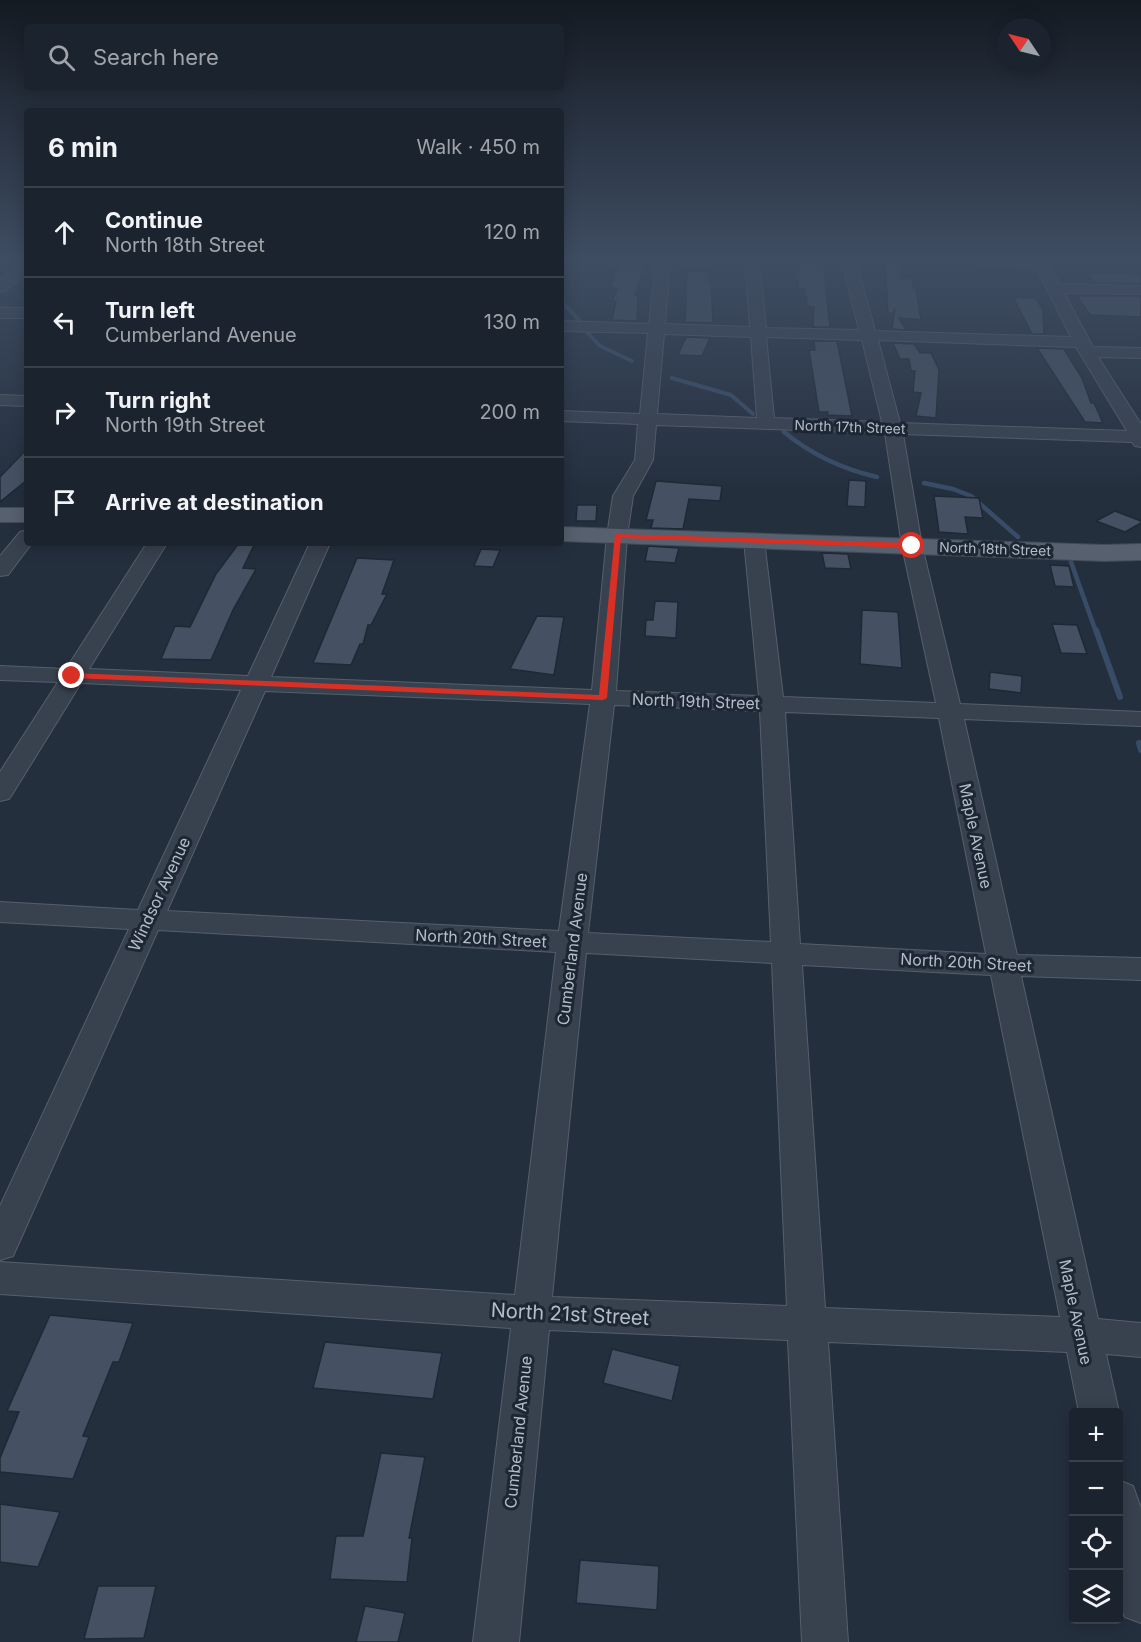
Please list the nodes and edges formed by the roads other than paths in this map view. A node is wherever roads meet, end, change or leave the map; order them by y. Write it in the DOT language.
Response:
graph roads {
  1 [pos="656,338"];
  2 [pos="758,338"];
  3 [pos="870,338"];
  4 [pos="902,338"];
  5 [pos="1079,338"];
  6 [pos="1084,347"];
  7 [pos="1141,353"];
  8 [pos="0,400"];
  9 [pos="24,401"];
  10 [pos="564,416"];
  11 [pos="650,419"];
  12 [pos="766,424"];
  13 [pos="893,429"];
  14 [pos="1139,433"];
  15 [pos="0,515"];
  16 [pos="24,515"];
  17 [pos="564,534"];
  18 [pos="617,536"];
  19 [pos="24,540"];
  20 [pos="754,540"];
  21 [pos="155,546"];
  22 [pos="319,546"];
  23 [pos="912,546"];
  24 [pos="1141,552"];
  25 [pos="0,570"];
  26 [pos="0,673"];
  27 [pos="72,676"];
  28 [pos="257,683"];
  29 [pos="603,698"];
  30 [pos="772,704"];
  31 [pos="950,711"];
  32 [pos="1141,720"];
  33 [pos="0,793"];
  34 [pos="0,912"];
  35 [pos="146,921"];
  36 [pos="572,942"];
  37 [pos="788,954"];
  38 [pos="1002,965"];
  39 [pos="1141,969"];
  40 [pos="0,1245"];
  41 [pos="0,1278"];
  42 [pos="531,1313"];
  43 [pos="806,1324"];
  44 [pos="1081,1335"];
  45 [pos="1141,1340"];
  46 [pos="1098,1408"];
  47 [pos="1122,1516"];
  48 [pos="1141,1601"];
  49 [pos="495,1642"];
  50 [pos="825,1642"];
  1 -- 11 [label="street, Cumberland Avenue"];
  2 -- 12 [label="street"];
  3 -- 13 [label="street, Maple Avenue"];
  4 -- 6 [label="street"];
  5 -- 6 [label="street"];
  6 -- 7 [label="street"];
  6 -- 14 [label="street"];
  8 -- 9 [label="street"];
  10 -- 11 [label="street, North 17th Street"];
  11 -- 12 [label="street, North 17th Street"];
  11 -- 18 [label="street, Cumberland Avenue"];
  12 -- 13 [label="street, North 17th Street"];
  13 -- 14 [label="street, North 17th Street"];
  13 -- 23 [label="street, Maple Avenue"];
  15 -- 16 [label="main road"];
  17 -- 18 [label="main road, North 18th Street"];
  18 -- 20 [label="main road, North 18th Street"];
  18 -- 29 [label="street, Cumberland Avenue"];
  19 -- 25 [label="street"];
  20 -- 23 [label="main road, North 18th Street"];
  20 -- 30 [label="street"];
  21 -- 27 [label="street"];
  22 -- 28 [label="street, Windsor Avenue"];
  23 -- 24 [label="main road, North 18th Street"];
  23 -- 31 [label="street, Maple Avenue"];
  26 -- 27 [label="street, North 19th Street"];
  27 -- 28 [label="street, North 19th Street"];
  27 -- 33 [label="street"];
  28 -- 29 [label="street, North 19th Street"];
  28 -- 35 [label="street, Windsor Avenue"];
  29 -- 30 [label="street, North 19th Street"];
  29 -- 36 [label="street, Cumberland Avenue"];
  30 -- 31 [label="street, North 19th Street"];
  30 -- 37 [label="street"];
  31 -- 32 [label="street, North 19th Street"];
  31 -- 38 [label="street, Maple Avenue"];
  34 -- 35 [label="street, North 20th Street"];
  35 -- 36 [label="street, North 20th Street"];
  35 -- 40 [label="street, Windsor Avenue"];
  36 -- 37 [label="street, North 20th Street"];
  36 -- 42 [label="street, Cumberland Avenue"];
  37 -- 38 [label="street, North 20th Street"];
  37 -- 43 [label="street"];
  38 -- 39 [label="street, North 20th Street"];
  38 -- 44 [label="street, Maple Avenue"];
  41 -- 42 [label="street, North 21st Street"];
  42 -- 43 [label="street, North 21st Street"];
  42 -- 49 [label="street, Cumberland Avenue"];
  43 -- 44 [label="street, North 21st Street"];
  43 -- 50 [label="street"];
  44 -- 45 [label="street, North 21st Street"];
  44 -- 46 [label="street, Maple Avenue"];
  47 -- 48 [label="street"];
}
